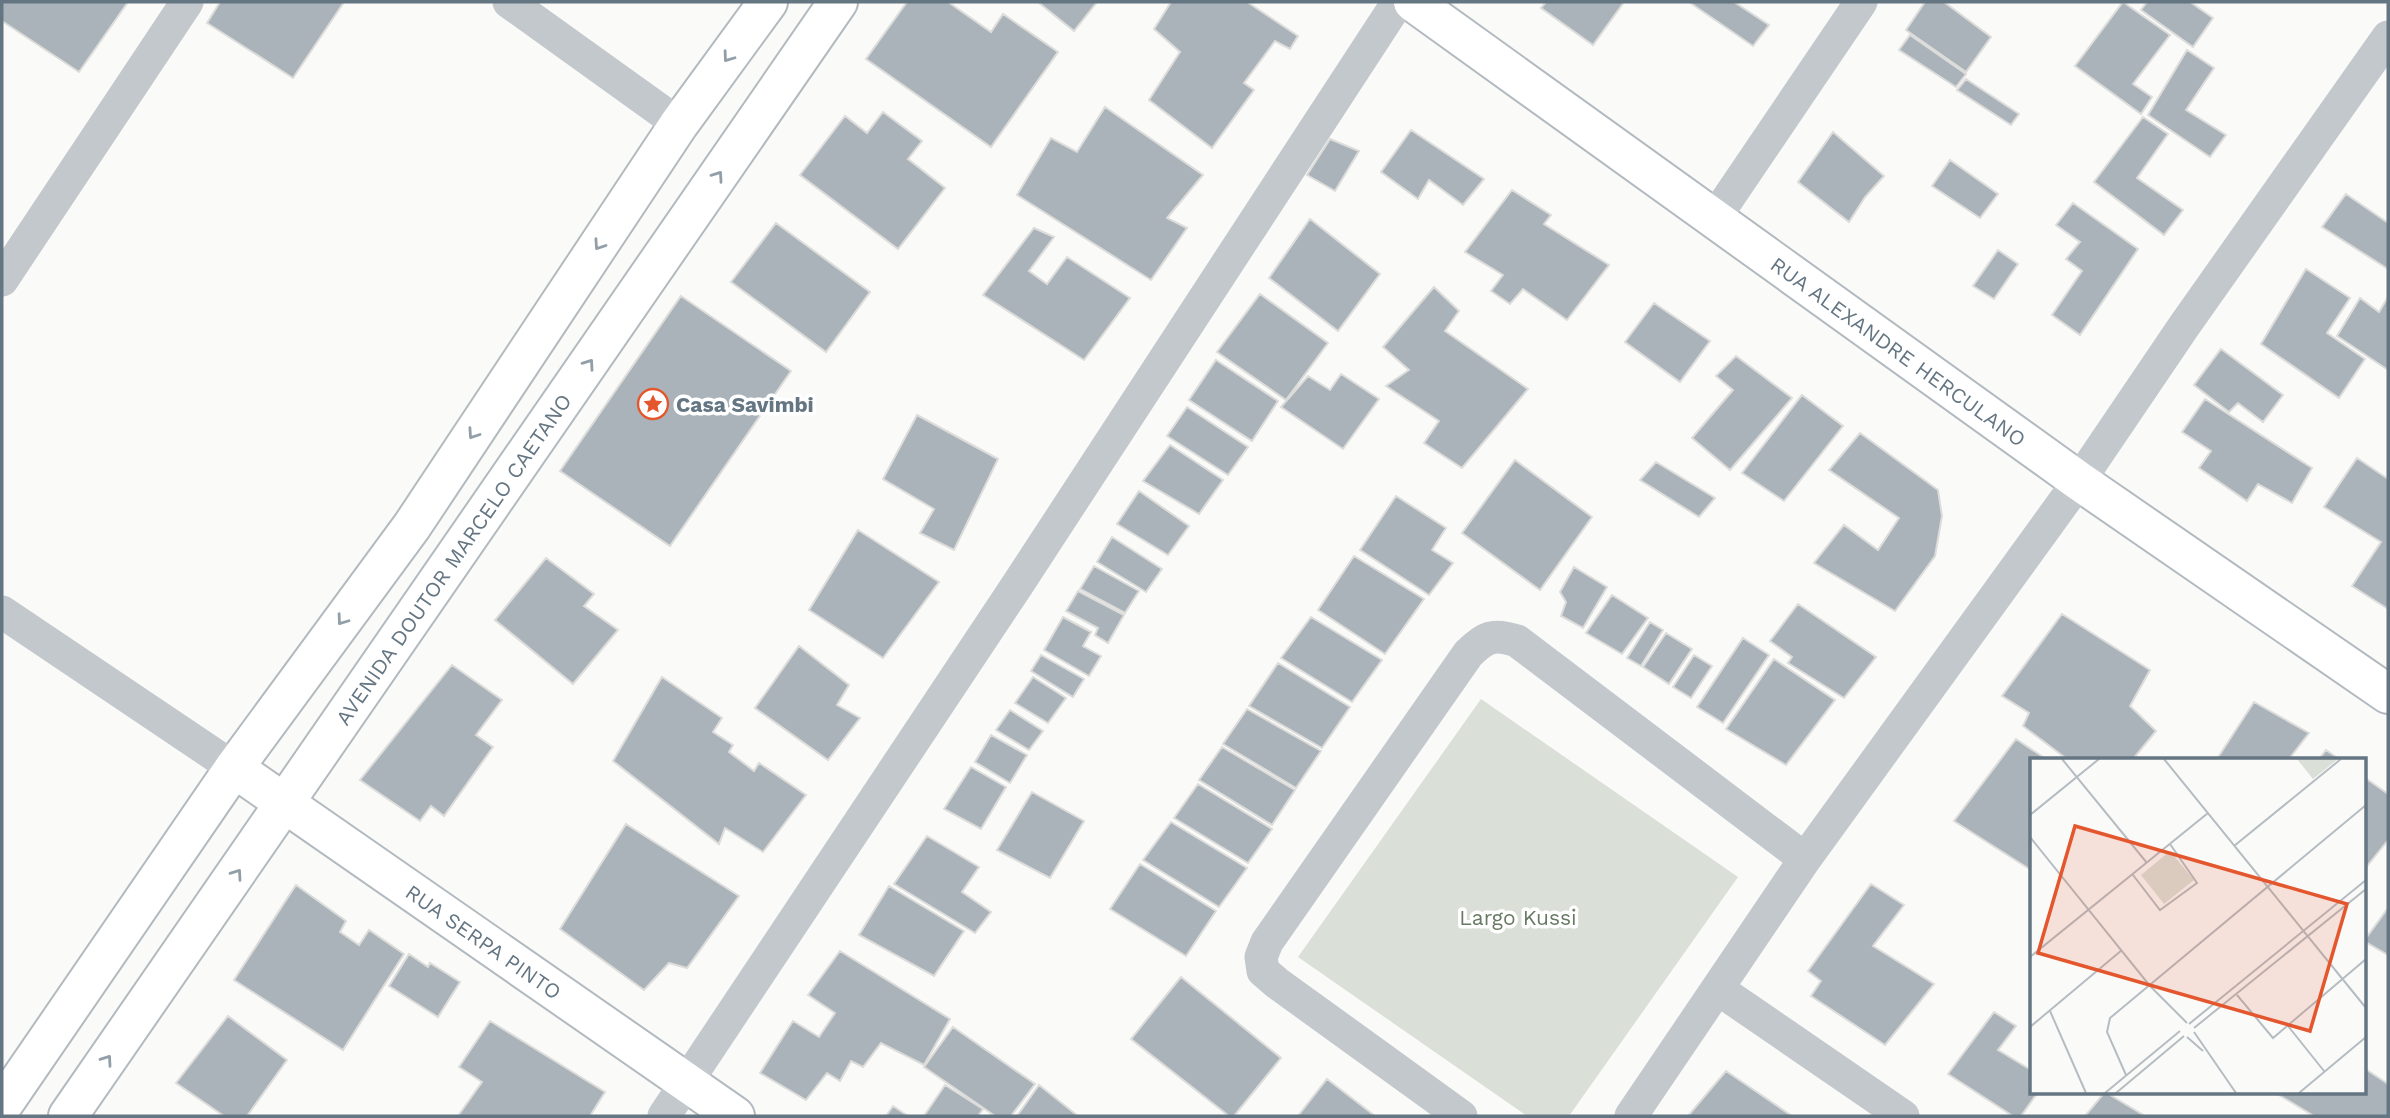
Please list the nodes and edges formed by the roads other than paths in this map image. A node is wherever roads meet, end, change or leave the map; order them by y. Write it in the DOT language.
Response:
graph roads {
  1 [pos="187,2"];
  2 [pos="509,2"];
  3 [pos="768,2"];
  4 [pos="838,2"];
  5 [pos="1398,2"];
  6 [pos="1413,2"];
  7 [pos="1861,2"];
  8 [pos="2388,37"];
  9 [pos="679,124"];
  10 [pos="1714,219"];
  11 [pos="2,279"];
  12 [pos="2079,481"];
  13 [pos="2,612"];
  14 [pos="2388,694"];
  15 [pos="234,768"];
  16 [pos="286,803"];
  17 [pos="1805,859"];
  18 [pos="1718,989"];
  19 [pos="687,1083"];
  20 [pos="2,1106"];
  21 [pos="68,1116"];
  22 [pos="664,1116"];
  23 [pos="735,1116"];
  24 [pos="1461,1116"];
  25 [pos="1631,1116"];
  26 [pos="1903,1116"];
  1 -- 11 [label="street"];
  2 -- 9 [label="street"];
  3 -- 9 [label="street, one-way"];
  16 -- 4 [label="street, AVENIDA DOUTOR MARCELO CAETANO, one-way"];
  5 -- 19 [label="street"];
  6 -- 10 [label="street, RUA ALEXANDRE HERCULANO"];
  7 -- 10 [label="street"];
  8 -- 12 [label="street"];
  9 -- 15 [label="street, one-way"];
  10 -- 12 [label="street, RUA ALEXANDRE HERCULANO"];
  12 -- 14 [label="street, RUA ALEXANDRE HERCULANO"];
  12 -- 17 [label="street"];
  13 -- 15 [label="street"];
  15 -- 16 [label="street, RUA SERPA PINTO"];
  15 -- 20 [label="street"];
  16 -- 19 [label="street, RUA SERPA PINTO"];
  21 -- 16 [label="street, AVENIDA DOUTOR MARCELO CAETANO, one-way"];
  17 -- 18 [label="street"];
  17 -- 24 [label="street"];
  18 -- 25 [label="street"];
  18 -- 26 [label="street"];
  19 -- 22 [label="street"];
  19 -- 23 [label="street, RUA SERPA PINTO"];
}
